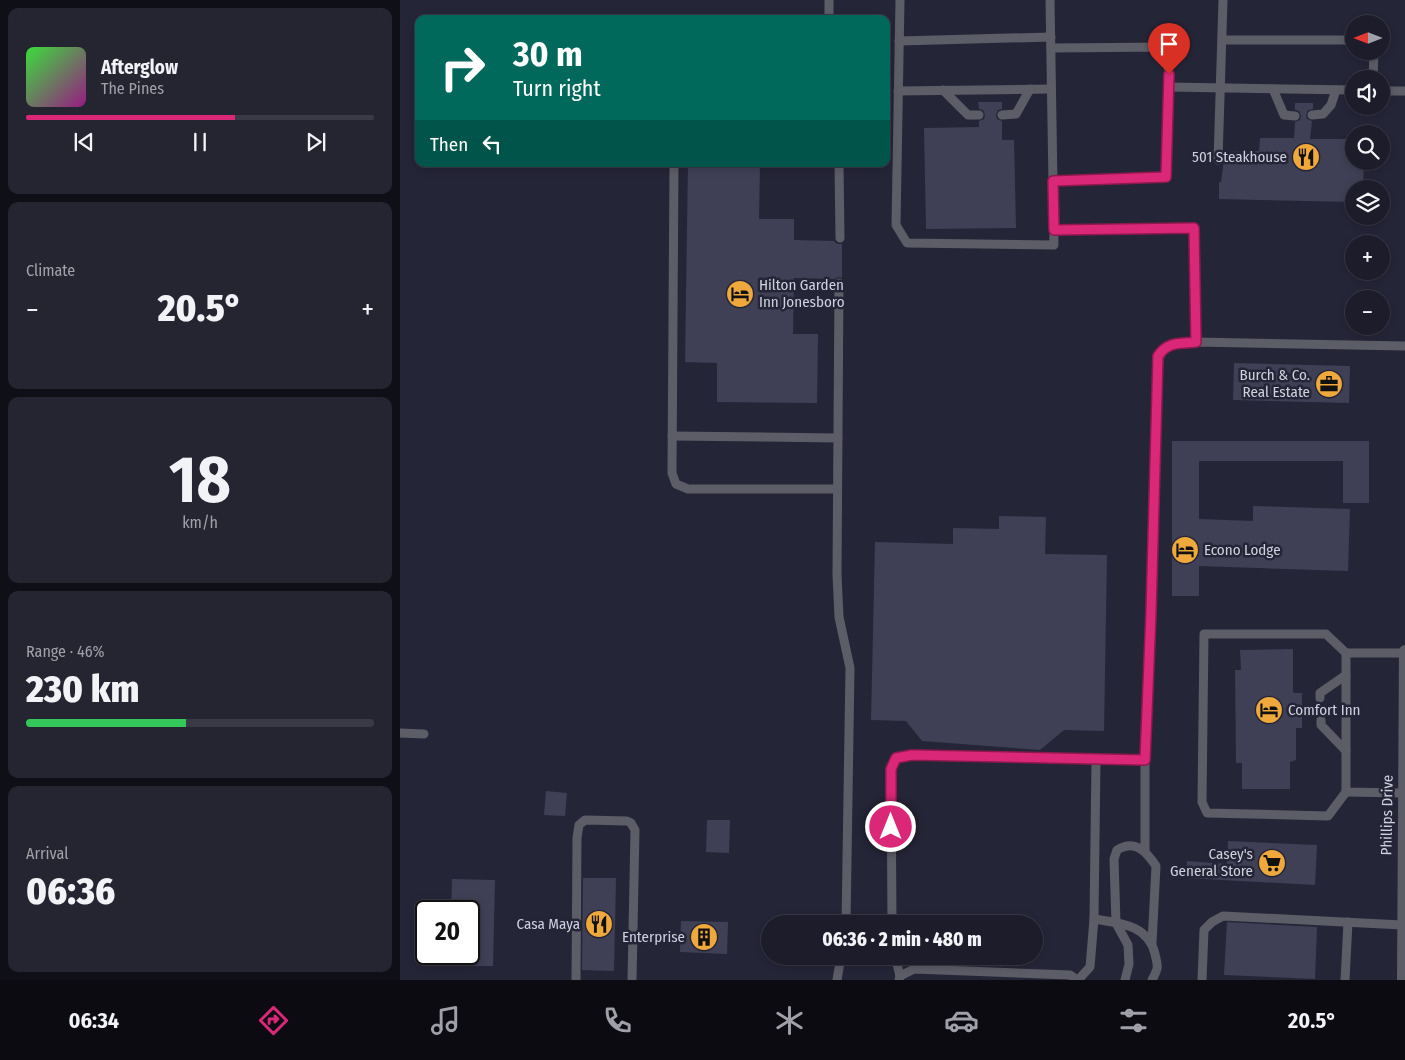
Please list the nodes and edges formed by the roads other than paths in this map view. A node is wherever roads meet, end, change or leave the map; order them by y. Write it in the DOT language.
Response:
graph roads {
  1 [pos="829,0"];
  2 [pos="900,0"];
  3 [pos="1050,0"];
  4 [pos="1223,0"];
  5 [pos="829,15"];
  6 [pos="1050,37"];
  7 [pos="1222,40"];
  8 [pos="1345,40"];
  9 [pos="899,42"];
  10 [pos="1051,48"];
  11 [pos="1168,88"];
  12 [pos="1220,88"];
  13 [pos="1030,89"];
  14 [pos="1051,89"];
  15 [pos="1273,89"];
  16 [pos="943,90"];
  17 [pos="1336,90"];
  18 [pos="1345,90"];
  19 [pos="898,91"];
  20 [pos="1390,91"];
  21 [pos="1405,91"];
  22 [pos="979,115"];
  23 [pos="1002,115"];
  24 [pos="1312,115"];
  25 [pos="1295,116"];
  26 [pos="1218,160"];
  27 [pos="674,167"];
  28 [pos="839,167"];
  29 [pos="1053,181"];
  30 [pos="1054,230"];
  31 [pos="840,238"];
  32 [pos="840,283"];
  33 [pos="1196,342"];
  34 [pos="1405,346"];
  35 [pos="672,436"];
  36 [pos="838,438"];
  37 [pos="837,489"];
  38 [pos="1405,652"];
  39 [pos="1346,653"];
  40 [pos="1346,675"];
  41 [pos="1320,698"];
  42 [pos="1321,720"];
  43 [pos="400,733"];
  44 [pos="424,734"];
  45 [pos="1346,751"];
  46 [pos="1096,760"];
  47 [pos="1145,760"];
  48 [pos="1346,792"];
  49 [pos="1404,793"];
  50 [pos="1145,851"];
  51 [pos="1404,872"];
  52 [pos="846,915"];
  53 [pos="892,915"];
  54 [pos="1094,920"];
  55 [pos="1348,922"];
  56 [pos="1116,923"];
  57 [pos="1402,925"];
  58 [pos="1152,943"];
  59 [pos="840,965"];
  60 [pos="897,965"];
  61 [pos="899,978"];
  62 [pos="576,980"];
  63 [pos="632,980"];
  64 [pos="837,980"];
  65 [pos="1078,980"];
  66 [pos="1124,980"];
  67 [pos="1152,980"];
  68 [pos="1202,980"];
  69 [pos="1345,980"];
  70 [pos="1403,980"];
  1 -- 5 [label="lane"];
  2 -- 9 [label="lane"];
  3 -- 6 [label="lane"];
  4 -- 7 [label="lane"];
  6 -- 9 [label="lane"];
  6 -- 10 [label="lane"];
  7 -- 8 [label="lane"];
  7 -- 12 [label="lane"];
  9 -- 19 [label="lane"];
  10 -- 11 [label="lane"];
  10 -- 14 [label="lane"];
  11 -- 12 [label="lane"];
  11 -- 29 [label="lane"];
  12 -- 15 [label="lane"];
  12 -- 26 [label="lane"];
  13 -- 14 [label="lane"];
  13 -- 16 [label="lane"];
  13 -- 23 [label="lane"];
  14 -- 29 [label="lane"];
  15 -- 17 [label="lane"];
  15 -- 25 [label="lane"];
  16 -- 19 [label="lane"];
  16 -- 22 [label="lane"];
  17 -- 18 [label="lane"];
  17 -- 24 [label="lane"];
  19 -- 30 [label="lane"];
  20 -- 21 [label="lane"];
  27 -- 35 [label="lane"];
  28 -- 31 [label="lane"];
  29 -- 30 [label="lane"];
  30 -- 33 [label="lane"];
  32 -- 36 [label="lane"];
  33 -- 34 [label="lane"];
  33 -- 47 [label="lane"];
  35 -- 36 [label="lane"];
  35 -- 37 [label="lane"];
  36 -- 37 [label="lane"];
  37 -- 52 [label="lane"];
  38 -- 39 [label="lane"];
  38 -- 49 [label="street, Phillips Drive"];
  39 -- 40 [label="lane"];
  39 -- 48 [label="lane"];
  40 -- 41 [label="lane"];
  40 -- 45 [label="lane"];
  42 -- 45 [label="lane"];
  43 -- 44 [label="lane"];
  45 -- 48 [label="lane"];
  46 -- 47 [label="lane"];
  46 -- 53 [label="lane"];
  46 -- 54 [label="lane"];
  47 -- 50 [label="lane"];
  48 -- 49 [label="lane"];
  49 -- 51 [label="street, Phillips Drive"];
  50 -- 56 [label="lane"];
  50 -- 58 [label="lane"];
  51 -- 57 [label="street, Phillips Drive"];
  54 -- 56 [label="lane"];
  54 -- 65 [label="lane"];
  55 -- 57 [label="lane"];
  55 -- 68 [label="lane"];
  55 -- 69 [label="lane"];
  56 -- 58 [label="lane"];
  56 -- 66 [label="lane"];
  57 -- 70 [label="street, Phillips Drive"];
  58 -- 67 [label="lane"];
  59 -- 64 [label="lane"];
  60 -- 61 [label="lane"];
  61 -- 65 [label="lane"];
  62 -- 63 [label="lane"];
}
